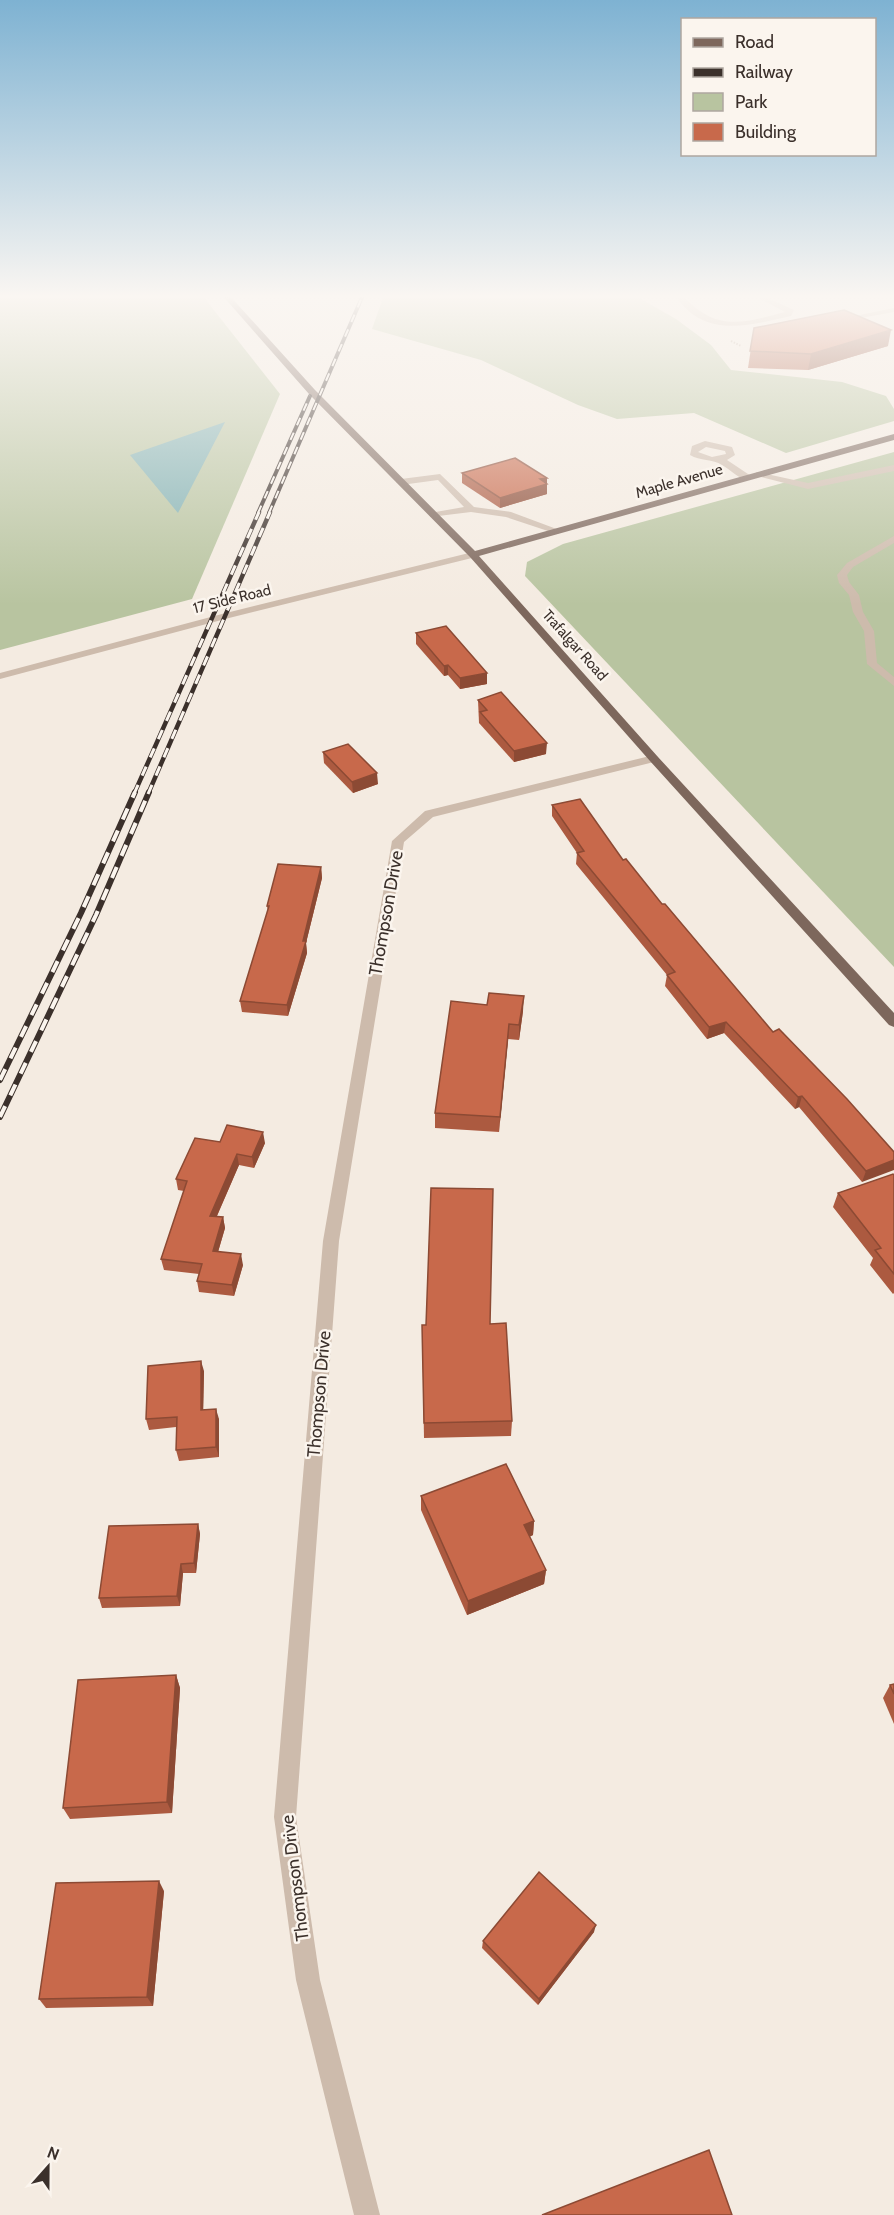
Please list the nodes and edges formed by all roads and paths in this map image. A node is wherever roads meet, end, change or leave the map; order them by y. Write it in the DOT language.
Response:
graph roads {
  1 [pos="318,398"];
  2 [pos="894,437"];
  3 [pos="720,460"];
  4 [pos="894,468"];
  5 [pos="752,476"];
  6 [pos="401,482"];
  7 [pos="471,509"];
  8 [pos="433,514"];
  9 [pos="557,531"];
  10 [pos="894,539"];
  11 [pos="473,555"];
  12 [pos="0,676"];
  13 [pos="894,683"];
  14 [pos="654,759"];
  15 [pos="894,1022"];
  16 [pos="367,2215"];
  1 -- 6 [label="main road, Trafalgar Road"];
  2 -- 5 [label="main road, Maple Avenue"];
  3 -- 5 [label="street"];
  4 -- 5 [label="street"];
  5 -- 9 [label="main road, Maple Avenue"];
  6 -- 7 [label="street"];
  6 -- 8 [label="main road, Trafalgar Road"];
  7 -- 8 [label="street"];
  7 -- 9 [label="street"];
  8 -- 11 [label="main road, Trafalgar Road"];
  9 -- 11 [label="main road, Maple Avenue"];
  10 -- 13 [label="street"];
  11 -- 12 [label="street, 17 Side Road"];
  11 -- 14 [label="main road, Trafalgar Road"];
  14 -- 15 [label="main road, Trafalgar Road"];
  14 -- 16 [label="street, Thompson Drive"];
}
